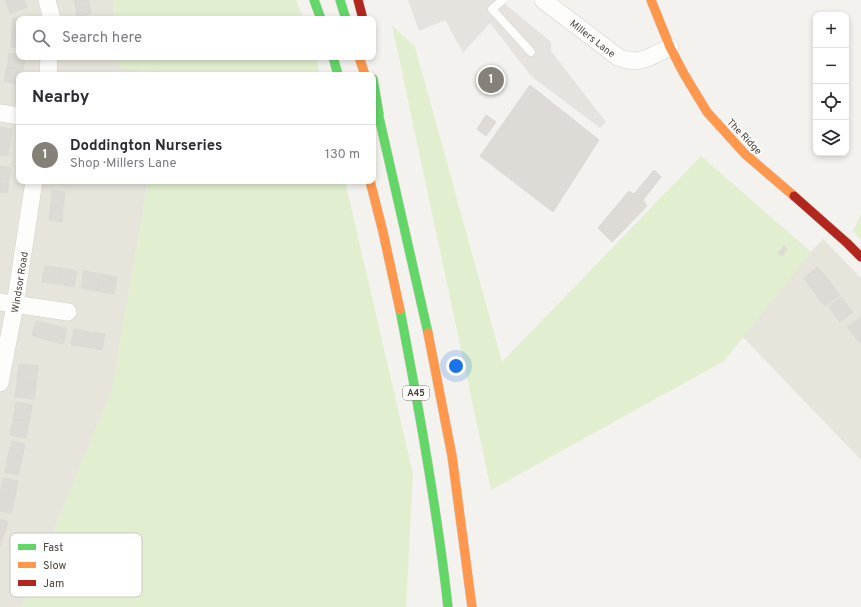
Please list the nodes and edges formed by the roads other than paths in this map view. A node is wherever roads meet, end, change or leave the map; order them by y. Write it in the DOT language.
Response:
graph roads {
  1 [pos="47,0"];
  2 [pos="314,0"];
  3 [pos="340,0"];
  4 [pos="358,0"];
  5 [pos="503,0"];
  6 [pos="543,0"];
  7 [pos="651,0"];
  8 [pos="51,16"];
  9 [pos="320,16"];
  10 [pos="345,16"];
  11 [pos="362,16"];
  12 [pos="670,47"];
  13 [pos="531,52"];
  14 [pos="49,60"];
  15 [pos="334,60"];
  16 [pos="360,60"];
  17 [pos="370,63"];
  18 [pos="48,72"];
  19 [pos="337,72"];
  20 [pos="364,72"];
  21 [pos="372,72"];
  22 [pos="376,98"];
  23 [pos="376,108"];
  24 [pos="0,113"];
  25 [pos="16,116"];
  26 [pos="379,117"];
  27 [pos="33,184"];
  28 [pos="371,184"];
  29 [pos="861,257"];
  30 [pos="8,304"];
  31 [pos="68,312"];
  32 [pos="0,383"];
  33 [pos="448,607"];
  34 [pos="472,607"];
  1 -- 8 [label="street"];
  2 -- 9 [label="main road"];
  3 -- 10 [label="main road"];
  4 -- 11 [label="main road"];
  5 -- 13 [label="lane"];
  6 -- 12 [label="street, Millers Lane"];
  7 -- 12 [label="main road, The Ridge"];
  12 -- 29 [label="main road, The Ridge"];
  14 -- 18 [label="street"];
  15 -- 19 [label="main road"];
  16 -- 20 [label="main road"];
  17 -- 21 [label="main road"];
  22 -- 26 [label="main road"];
  23 -- 26 [label="main road, A45"];
  24 -- 25 [label="street"];
  26 -- 34 [label="main road, A45"];
  27 -- 30 [label="street, Windsor Road"];
  28 -- 33 [label="main road, A45"];
  30 -- 31 [label="street"];
  30 -- 32 [label="street, Windsor Road"];
}
